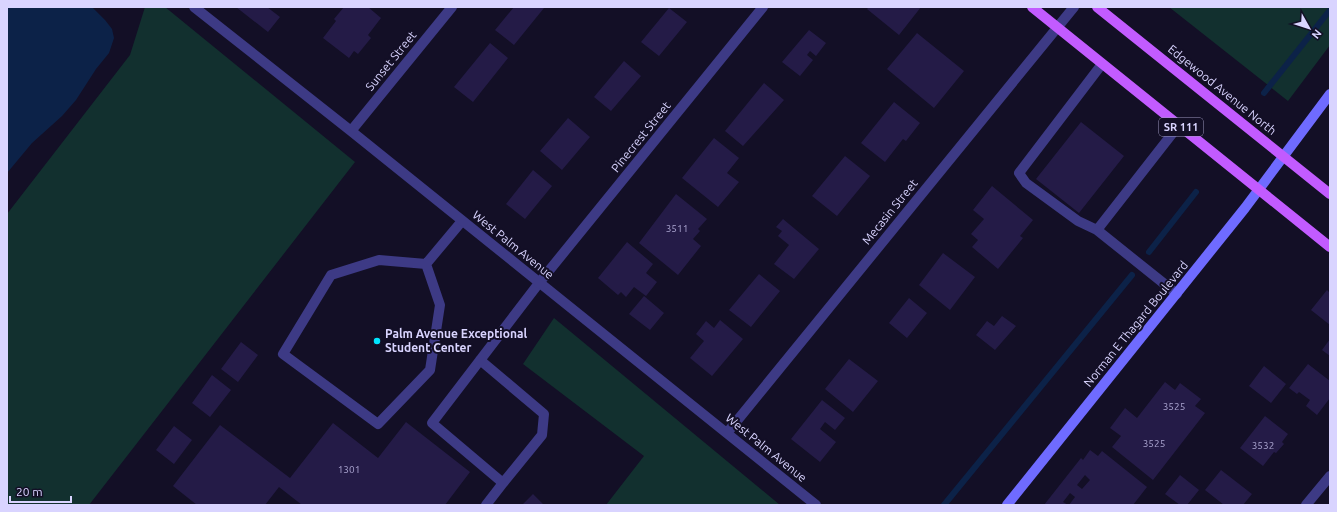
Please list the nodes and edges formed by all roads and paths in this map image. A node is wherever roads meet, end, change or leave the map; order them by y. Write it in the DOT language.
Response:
graph roads {
  1 [pos="194,7"];
  2 [pos="452,7"];
  3 [pos="763,7"];
  4 [pos="1032,7"];
  5 [pos="1074,7"];
  6 [pos="1097,7"];
  7 [pos="1057,27"];
  8 [pos="1102,64"];
  9 [pos="1330,94"];
  10 [pos="1179,126"];
  11 [pos="351,131"];
  12 [pos="1283,156"];
  13 [pos="1259,189"];
  14 [pos="1330,194"];
  15 [pos="462,221"];
  16 [pos="1097,230"];
  17 [pos="1330,247"];
  18 [pos="426,264"];
  19 [pos="539,283"];
  20 [pos="1177,294"];
  21 [pos="480,360"];
  22 [pos="727,433"];
  23 [pos="1330,476"];
  24 [pos="502,483"];
  25 [pos="486,505"];
  26 [pos="816,505"];
  27 [pos="1007,505"];
  28 [pos="1306,505"];
  1 -- 11 [label="street, West Palm Avenue"];
  2 -- 11 [label="street, Sunset Street"];
  3 -- 19 [label="street, Pinecrest Street"];
  4 -- 7 [label="main road, SR 111"];
  5 -- 7 [label="street, Mecasin Street"];
  6 -- 12 [label="main road, Edgewood Avenue North"];
  7 -- 8 [label="main road, SR 111"];
  7 -- 22 [label="street, Mecasin Street"];
  8 -- 10 [label="main road, SR 111"];
  8 -- 16 [label="street"];
  9 -- 12 [label="street, Norman E Thagard Boulevard"];
  10 -- 13 [label="main road, SR 111"];
  10 -- 16 [label="street"];
  11 -- 15 [label="street, West Palm Avenue"];
  12 -- 13 [label="street, Norman E Thagard Boulevard"];
  12 -- 14 [label="main road, Edgewood Avenue North"];
  13 -- 17 [label="main road, SR 111"];
  13 -- 20 [label="street, Norman E Thagard Boulevard"];
  15 -- 18 [label="street"];
  15 -- 19 [label="street, West Palm Avenue"];
  16 -- 20 [label="street"];
  18 -- 18 [label="street"];
  19 -- 21 [label="street, Pinecrest Street"];
  19 -- 22 [label="street, West Palm Avenue"];
  20 -- 27 [label="street, Norman E Thagard Boulevard"];
  21 -- 24 [label="street"];
  21 -- 24 [label="street, Pinecrest Street"];
  22 -- 26 [label="street, West Palm Avenue"];
  23 -- 28 [label="street"];
  24 -- 25 [label="street"];
}
